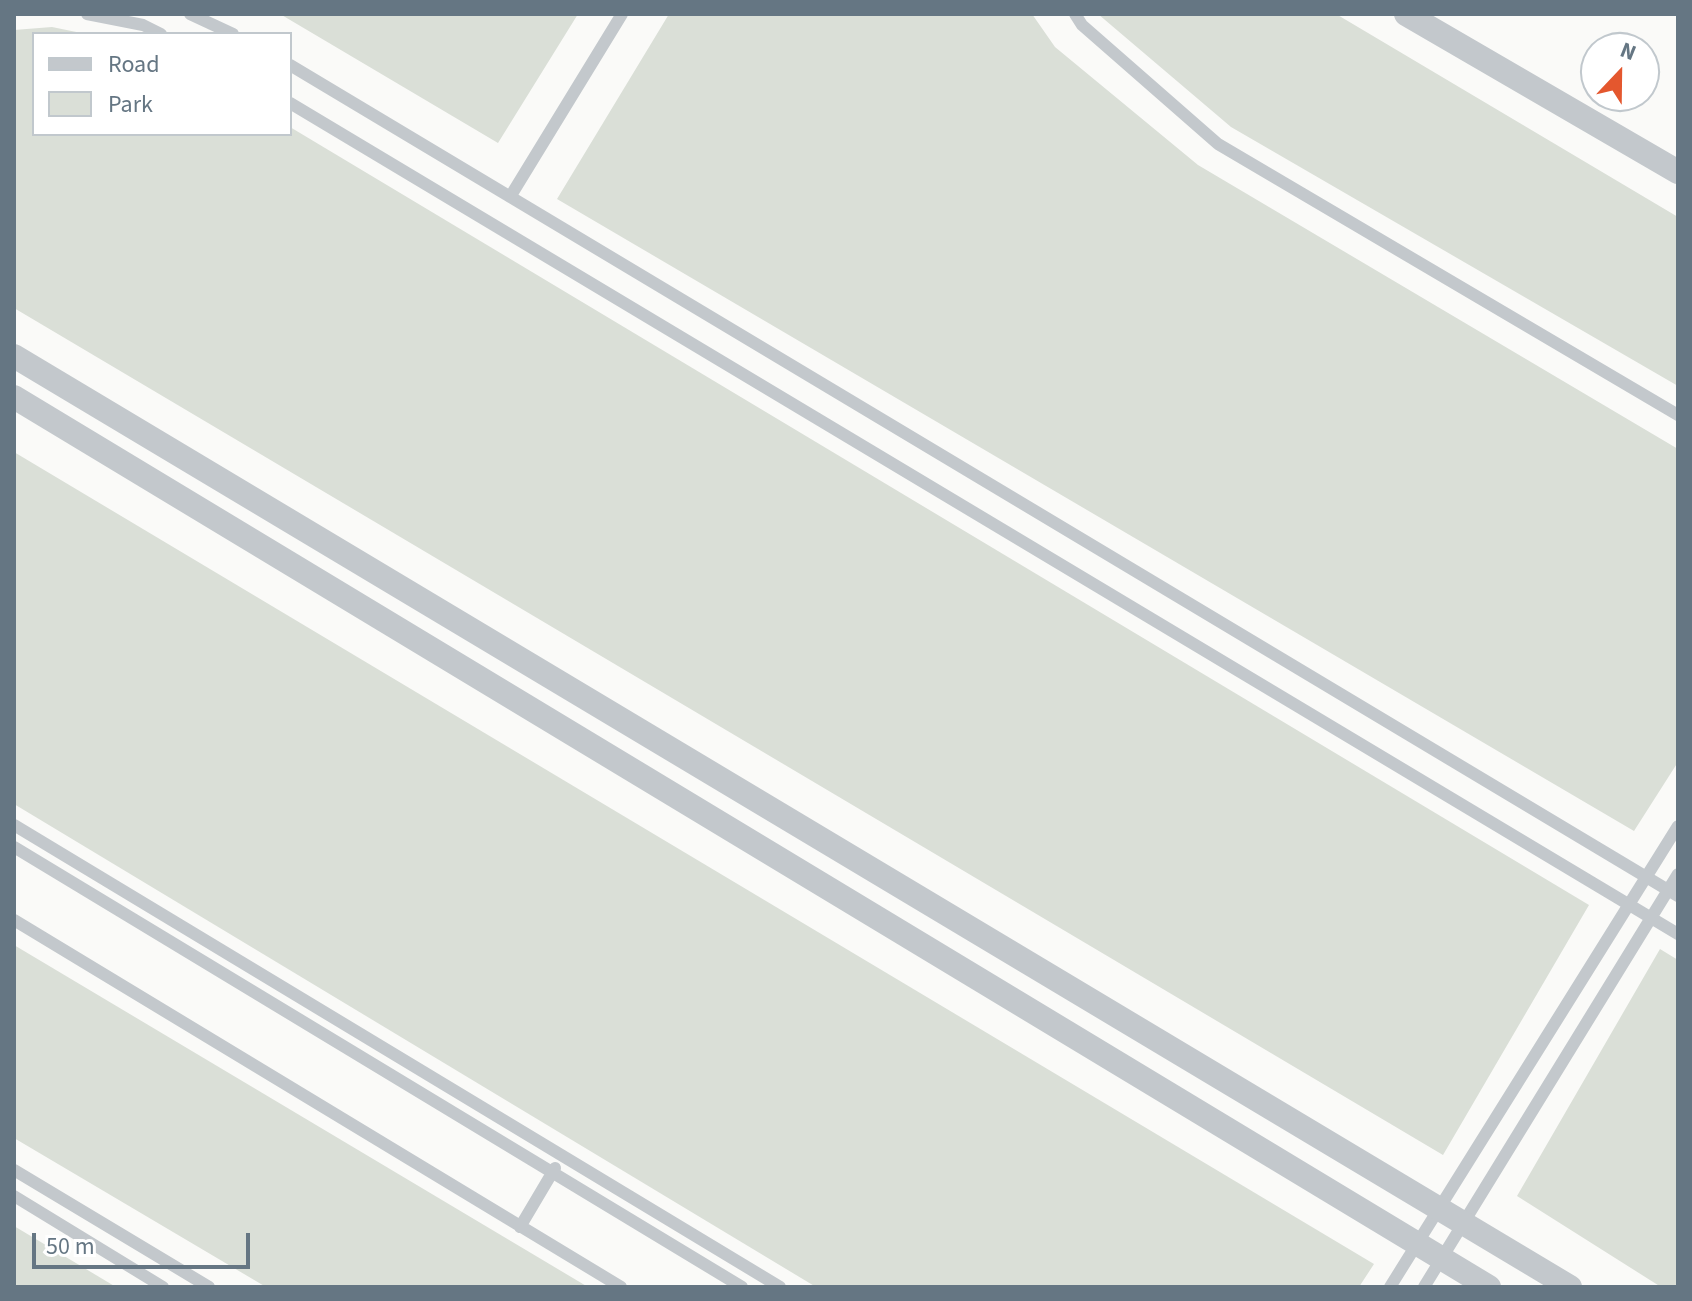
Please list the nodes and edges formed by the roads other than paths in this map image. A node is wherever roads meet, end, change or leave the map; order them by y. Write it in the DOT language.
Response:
graph roads {
  1 [pos="87,14"];
  2 [pos="190,14"];
  3 [pos="622,14"];
  4 [pos="1075,14"];
  5 [pos="1406,14"];
  6 [pos="157,32"];
  7 [pos="229,32"];
  8 [pos="292,66"];
  9 [pos="292,104"];
  10 [pos="1678,172"];
  11 [pos="510,197"];
  12 [pos="14,356"];
  13 [pos="14,397"];
  14 [pos="1678,415"];
  15 [pos="14,825"];
  16 [pos="1678,826"];
  17 [pos="14,847"];
  18 [pos="1678,874"];
  19 [pos="1645,877"];
  20 [pos="1673,893"];
  21 [pos="1628,904"];
  22 [pos="1651,918"];
  23 [pos="14,920"];
  24 [pos="1678,934"];
  25 [pos="563,1156"];
  26 [pos="14,1170"];
  27 [pos="553,1173"];
  28 [pos="14,1196"];
  29 [pos="1439,1209"];
  30 [pos="1464,1223"];
  31 [pos="520,1227"];
  32 [pos="1417,1244"];
  33 [pos="1442,1258"];
  34 [pos="163,1287"];
  35 [pos="209,1287"];
  36 [pos="621,1287"];
  37 [pos="742,1287"];
  38 [pos="780,1287"];
  39 [pos="1390,1287"];
  40 [pos="1424,1287"];
  41 [pos="1489,1287"];
  42 [pos="1570,1287"];
  1 -- 6 [label="lane"];
  2 -- 7 [label="lane"];
  3 -- 11 [label="lane"];
  4 -- 14 [label="lane"];
  5 -- 10 [label="street"];
  8 -- 11 [label="lane"];
  9 -- 21 [label="lane"];
  11 -- 19 [label="lane"];
  12 -- 29 [label="street"];
  13 -- 32 [label="street"];
  15 -- 25 [label="lane"];
  16 -- 19 [label="lane"];
  17 -- 27 [label="lane"];
  18 -- 20 [label="lane"];
  19 -- 20 [label="lane"];
  19 -- 21 [label="lane"];
  20 -- 22 [label="lane"];
  21 -- 22 [label="lane"];
  21 -- 29 [label="lane"];
  22 -- 24 [label="lane"];
  22 -- 30 [label="lane"];
  23 -- 31 [label="lane"];
  25 -- 27 [label="lane"];
  25 -- 38 [label="lane"];
  26 -- 35 [label="lane"];
  27 -- 31 [label="lane"];
  27 -- 37 [label="lane"];
  28 -- 34 [label="lane"];
  29 -- 30 [label="street"];
  29 -- 32 [label="lane"];
  30 -- 33 [label="lane"];
  30 -- 42 [label="street"];
  31 -- 36 [label="lane"];
  32 -- 33 [label="street"];
  32 -- 39 [label="lane"];
  33 -- 40 [label="lane"];
  33 -- 41 [label="street"];
}
